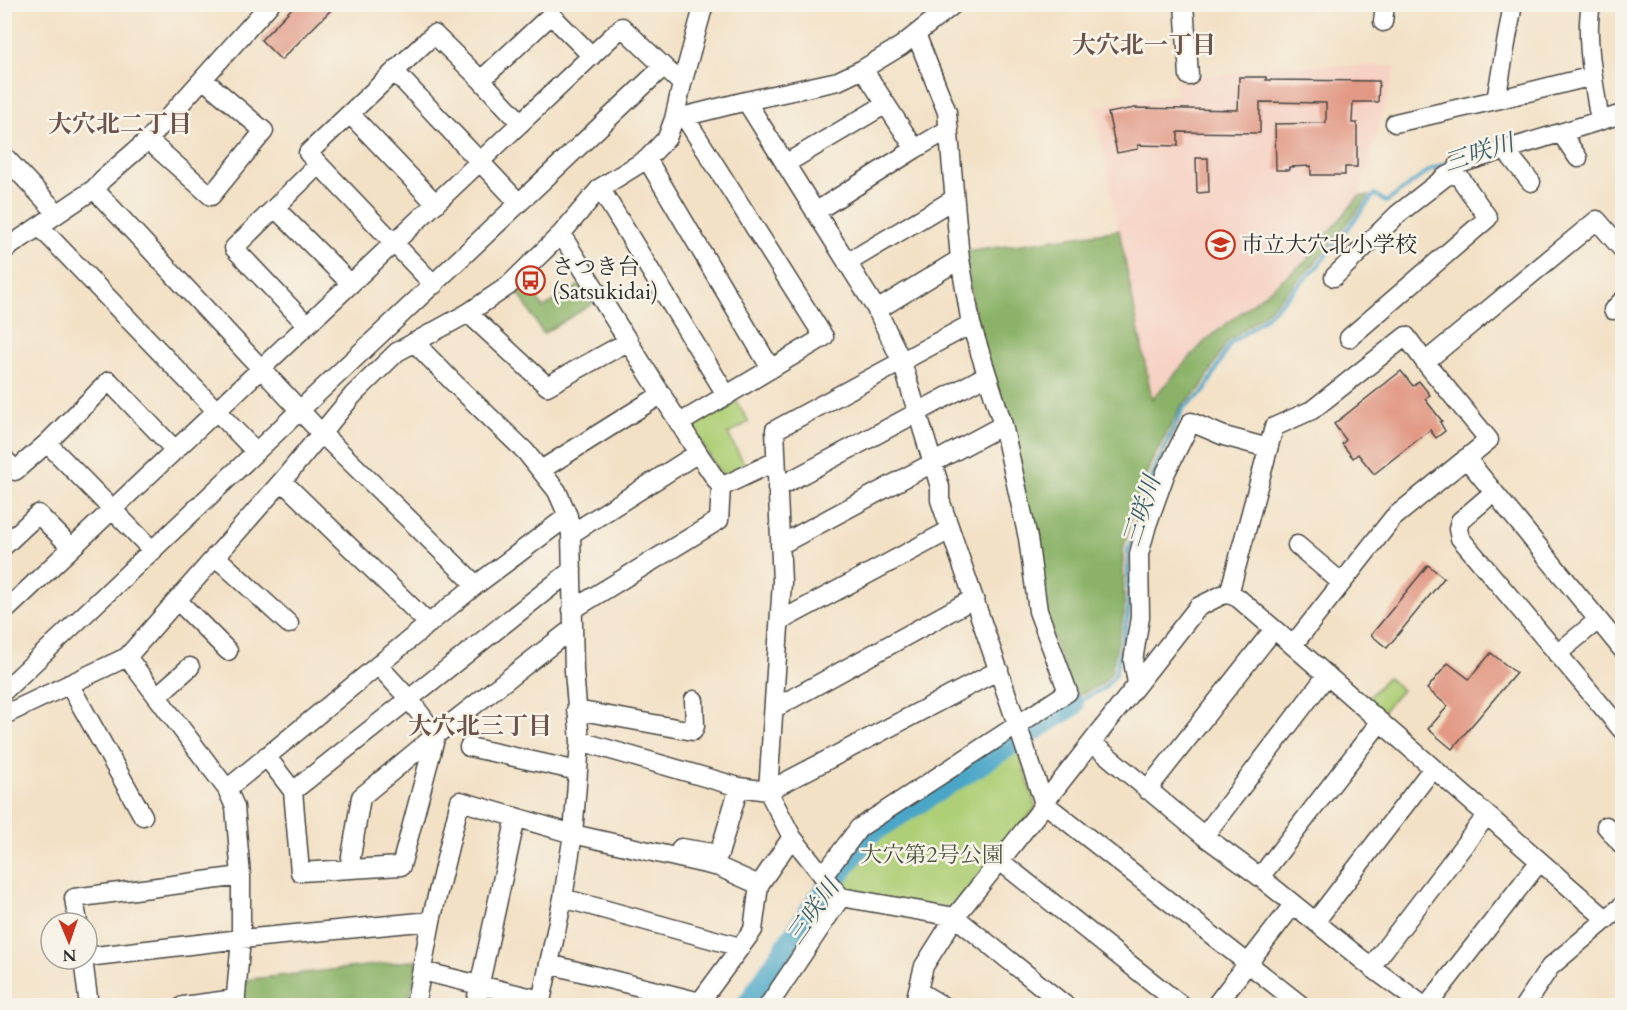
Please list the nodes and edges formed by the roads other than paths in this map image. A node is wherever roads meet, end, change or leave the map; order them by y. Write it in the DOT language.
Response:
graph roads {
  1 [pos="270,4"];
  2 [pos="704,4"];
  3 [pos="954,4"];
  4 [pos="1184,4"];
  5 [pos="1513,4"];
  6 [pos="1591,4"];
  7 [pos="916,34"];
  8 [pos="592,56"];
  9 [pos="663,67"];
  10 [pos="864,69"];
  11 [pos="395,72"];
  12 [pos="1189,76"];
  13 [pos="1593,76"];
  14 [pos="203,79"];
  15 [pos="481,80"];
  16 [pos="682,84"];
  17 [pos="1496,100"];
  18 [pos="746,101"];
  19 [pos="886,104"];
  20 [pos="350,114"];
  21 [pos="679,117"];
  22 [pos="1609,118"];
  23 [pos="521,123"];
  24 [pos="1395,123"];
  25 [pos="949,129"];
  26 [pos="1561,133"];
  27 [pos="148,140"];
  28 [pos="915,149"];
  29 [pos="1505,150"];
  30 [pos="4,156"];
  31 [pos="1578,158"];
  32 [pos="647,159"];
  33 [pos="480,162"];
  34 [pos="785,164"];
  35 [pos="318,165"];
  36 [pos="1456,172"];
  37 [pos="1532,182"];
  38 [pos="600,188"];
  39 [pos="94,189"];
  40 [pos="954,199"];
  41 [pos="519,202"];
  42 [pos="436,204"];
  43 [pos="275,208"];
  44 [pos="815,212"];
  45 [pos="57,213"];
  46 [pos="40,227"];
  47 [pos="561,234"];
  48 [pos="394,243"];
  49 [pos="1623,249"];
  50 [pos="4,250"];
  51 [pos="960,259"];
  52 [pos="847,263"];
  53 [pos="1334,277"];
  54 [pos="351,284"];
  55 [pos="434,285"];
  56 [pos="877,310"];
  57 [pos="468,314"];
  58 [pos="971,324"];
  59 [pos="307,325"];
  60 [pos="1349,338"];
  61 [pos="629,341"];
  62 [pos="414,342"];
  63 [pos="902,362"];
  64 [pos="1425,362"];
  65 [pos="262,368"];
  66 [pos="771,369"];
  67 [pos="987,375"];
  68 [pos="662,394"];
  69 [pos="727,396"];
  70 [pos="299,410"];
  71 [pos="216,411"];
  72 [pos="917,413"];
  73 [pos="680,423"];
  74 [pos="1003,425"];
  75 [pos="321,433"];
  76 [pos="47,443"];
  77 [pos="1268,448"];
  78 [pos="175,450"];
  79 [pos="256,452"];
  80 [pos="698,453"];
  81 [pos="4,458"];
  82 [pos="1466,458"];
  83 [pos="776,461"];
  84 [pos="933,463"];
  85 [pos="541,470"];
  86 [pos="282,481"];
  87 [pos="721,487"];
  88 [pos="777,488"];
  89 [pos="1494,492"];
  90 [pos="112,510"];
  91 [pos="568,516"];
  92 [pos="950,530"];
  93 [pos="571,534"];
  94 [pos="780,545"];
  95 [pos="1297,545"];
  96 [pos="4,546"];
  97 [pos="72,548"];
  98 [pos="153,551"];
  99 [pos="215,556"];
  100 [pos="572,570"];
  101 [pos="1342,583"];
  102 [pos="476,585"];
  103 [pos="1229,594"];
  104 [pos="973,599"];
  105 [pos="177,600"];
  106 [pos="4,612"];
  107 [pos="573,619"];
  108 [pos="1598,620"];
  109 [pos="780,621"];
  110 [pos="289,624"];
  111 [pos="429,624"];
  112 [pos="1274,629"];
  113 [pos="1293,645"];
  114 [pos="1623,649"];
  115 [pos="228,651"];
  116 [pos="1557,654"];
  117 [pos="127,657"];
  118 [pos="378,665"];
  119 [pos="190,667"];
  120 [pos="999,670"];
  121 [pos="1327,675"];
  122 [pos="1137,683"];
  123 [pos="69,684"];
  124 [pos="4,692"];
  125 [pos="157,696"];
  126 [pos="409,699"];
  127 [pos="694,700"];
  128 [pos="775,708"];
  129 [pos="576,711"];
  130 [pos="5,713"];
  131 [pos="1380,722"];
  132 [pos="1620,722"];
  133 [pos="1020,733"];
  134 [pos="436,735"];
  135 [pos="579,741"];
  136 [pos="1092,743"];
  137 [pos="469,747"];
  138 [pos="266,756"];
  139 [pos="1433,768"];
  140 [pos="578,771"];
  141 [pos="739,787"];
  142 [pos="227,789"];
  143 [pos="1147,790"];
  144 [pos="293,791"];
  145 [pos="768,791"];
  146 [pos="1044,803"];
  147 [pos="1487,815"];
  148 [pos="143,816"];
  149 [pos="516,818"];
  150 [pos="1606,826"];
  151 [pos="573,834"];
  152 [pos="1204,836"];
  153 [pos="792,837"];
  154 [pos="1623,845"];
  155 [pos="641,850"];
  156 [pos="1000,861"];
  157 [pos="1540,861"];
  158 [pos="350,869"];
  159 [pos="241,876"];
  160 [pos="822,876"];
  161 [pos="1260,877"];
  162 [pos="759,885"];
  163 [pos="841,897"];
  164 [pos="563,898"];
  165 [pos="1293,905"];
  166 [pos="1623,906"];
  167 [pos="76,911"];
  168 [pos="955,916"];
  169 [pos="1606,919"];
  170 [pos="431,921"];
  171 [pos="1315,921"];
  172 [pos="241,939"];
  173 [pos="740,947"];
  174 [pos="99,956"];
  175 [pos="1247,963"];
  176 [pos="549,964"];
  177 [pos="1371,967"];
  178 [pos="85,971"];
  179 [pos="422,971"];
  180 [pos="479,986"];
  181 [pos="916,998"];
  182 [pos="235,1002"];
  183 [pos="540,1003"];
  184 [pos="699,1004"];
  185 [pos="89,1005"];
  186 [pos="183,1005"];
  187 [pos="415,1005"];
  188 [pos="475,1005"];
  189 [pos="768,1005"];
  190 [pos="943,1005"];
  191 [pos="1066,1005"];
  192 [pos="1182,1005"];
  193 [pos="1215,1005"];
  194 [pos="1302,1005"];
  195 [pos="1425,1005"];
  196 [pos="1524,1005"];
  1 -- 14 [label="street"];
  2 -- 16 [label="street"];
  3 -- 7 [label="street"];
  4 -- 12 [label="street"];
  5 -- 17 [label="street"];
  6 -- 13 [label="street"];
  7 -- 10 [label="street"];
  7 -- 25 [label="street"];
  8 -- 9 [label="street"];
  8 -- 15 [label="street"];
  8 -- 23 [label="street"];
  9 -- 16 [label="street"];
  9 -- 41 [label="street"];
  10 -- 18 [label="street"];
  10 -- 19 [label="street"];
  11 -- 15 [label="street"];
  11 -- 20 [label="street"];
  11 -- 33 [label="street"];
  13 -- 17 [label="street"];
  13 -- 22 [label="street"];
  14 -- 27 [label="street"];
  14 -- 27 [label="street"];
  15 -- 23 [label="street"];
  16 -- 21 [label="street"];
  17 -- 24 [label="street"];
  18 -- 21 [label="street"];
  18 -- 34 [label="street"];
  19 -- 28 [label="street"];
  19 -- 34 [label="street"];
  20 -- 35 [label="street"];
  20 -- 42 [label="street"];
  21 -- 32 [label="street"];
  21 -- 66 [label="street"];
  22 -- 26 [label="street"];
  23 -- 33 [label="street"];
  25 -- 28 [label="street"];
  25 -- 40 [label="street"];
  26 -- 29 [label="street"];
  26 -- 31 [label="street"];
  27 -- 39 [label="street"];
  28 -- 44 [label="street"];
  29 -- 36 [label="street"];
  29 -- 37 [label="street"];
  30 -- 45 [label="street"];
  32 -- 38 [label="street"];
  32 -- 66 [label="street"];
  33 -- 41 [label="street"];
  33 -- 42 [label="street"];
  34 -- 44 [label="street"];
  35 -- 43 [label="street"];
  35 -- 48 [label="street"];
  36 -- 53 [label="street"];
  36 -- 60 [label="street"];
  38 -- 47 [label="street"];
  38 -- 69 [label="street"];
  39 -- 45 [label="street"];
  39 -- 65 [label="street"];
  40 -- 51 [label="street"];
  40 -- 52 [label="street"];
  41 -- 55 [label="street"];
  42 -- 48 [label="street"];
  43 -- 54 [label="street"];
  43 -- 59 [label="street"];
  44 -- 52 [label="street"];
  45 -- 46 [label="street"];
  46 -- 50 [label="street"];
  46 -- 71 [label="street"];
  47 -- 57 [label="street"];
  47 -- 61 [label="street"];
  48 -- 54 [label="street"];
  48 -- 55 [label="street"];
  49 -- 64 [label="street"];
  51 -- 56 [label="street"];
  51 -- 58 [label="street"];
  52 -- 56 [label="street"];
  54 -- 59 [label="street"];
  55 -- 70 [label="street"];
  56 -- 63 [label="street"];
  57 -- 61 [label="street"];
  57 -- 62 [label="street"];
  58 -- 63 [label="street"];
  58 -- 67 [label="street"];
  59 -- 65 [label="street"];
  61 -- 68 [label="street"];
  62 -- 75 [label="street"];
  62 -- 85 [label="street"];
  63 -- 72 [label="street"];
  63 -- 83 [label="street"];
  64 -- 77 [label="street"];
  64 -- 82 [label="street"];
  65 -- 70 [label="street"];
  65 -- 71 [label="street"];
  66 -- 69 [label="street"];
  67 -- 72 [label="street"];
  67 -- 74 [label="street"];
  68 -- 73 [label="street"];
  68 -- 85 [label="street"];
  69 -- 73 [label="street"];
  70 -- 75 [label="street"];
  70 -- 79 [label="street"];
  71 -- 78 [label="street"];
  71 -- 79 [label="street"];
  72 -- 84 [label="street"];
  72 -- 88 [label="street"];
  73 -- 80 [label="street"];
  74 -- 84 [label="street"];
  74 -- 133 [label="street"];
  75 -- 86 [label="street"];
  75 -- 102 [label="street"];
  76 -- 78 [label="street"];
  76 -- 81 [label="street"];
  76 -- 90 [label="street"];
  77 -- 103 [label="street"];
  77 -- 122 [label="street"];
  78 -- 90 [label="street"];
  79 -- 98 [label="street"];
  80 -- 87 [label="street"];
  80 -- 93 [label="street"];
  82 -- 89 [label="street"];
  82 -- 101 [label="street"];
  83 -- 87 [label="street"];
  83 -- 88 [label="street"];
  84 -- 92 [label="street"];
  84 -- 94 [label="street"];
  85 -- 91 [label="street"];
  86 -- 99 [label="street"];
  86 -- 111 [label="street"];
  87 -- 107 [label="street"];
  88 -- 94 [label="street"];
  89 -- 108 [label="street"];
  89 -- 116 [label="street"];
  90 -- 97 [label="street"];
  90 -- 98 [label="street"];
  91 -- 93 [label="street"];
  91 -- 102 [label="street"];
  92 -- 104 [label="street"];
  92 -- 109 [label="street"];
  93 -- 100 [label="street"];
  94 -- 109 [label="street"];
  95 -- 101 [label="street"];
  96 -- 97 [label="street"];
  97 -- 106 [label="street"];
  98 -- 124 [label="street"];
  99 -- 105 [label="street"];
  99 -- 110 [label="street"];
  100 -- 107 [label="street"];
  100 -- 126 [label="street"];
  101 -- 113 [label="street"];
  102 -- 111 [label="street"];
  103 -- 112 [label="street"];
  103 -- 122 [label="street"];
  104 -- 120 [label="street"];
  104 -- 128 [label="street"];
  105 -- 115 [label="street"];
  105 -- 117 [label="street"];
  107 -- 129 [label="street"];
  107 -- 134 [label="street"];
  108 -- 114 [label="street"];
  108 -- 116 [label="street"];
  109 -- 128 [label="street"];
  111 -- 118 [label="street"];
  112 -- 113 [label="street"];
  112 -- 143 [label="street"];
  113 -- 121 [label="street"];
  116 -- 132 [label="street"];
  117 -- 123 [label="street"];
  117 -- 125 [label="street"];
  118 -- 126 [label="street"];
  118 -- 138 [label="street"];
  119 -- 125 [label="street"];
  120 -- 133 [label="street"];
  120 -- 145 [label="street"];
  121 -- 131 [label="street"];
  121 -- 152 [label="street"];
  122 -- 136 [label="street"];
  123 -- 130 [label="street"];
  123 -- 148 [label="street"];
  125 -- 142 [label="street"];
  126 -- 134 [label="street"];
  126 -- 144 [label="street"];
  127 -- 129 [label="street"];
  128 -- 145 [label="street"];
  129 -- 135 [label="street"];
  131 -- 139 [label="street"];
  131 -- 161 [label="street"];
  133 -- 146 [label="street"];
  133 -- 160 [label="street"];
  134 -- 158 [label="street"];
  134 -- 158 [label="street"];
  135 -- 140 [label="street"];
  135 -- 141 [label="street"];
  136 -- 143 [label="street"];
  136 -- 146 [label="street"];
  137 -- 140 [label="street"];
  138 -- 142 [label="street"];
  138 -- 144 [label="street"];
  139 -- 147 [label="street"];
  139 -- 171 [label="street"];
  140 -- 151 [label="street"];
  141 -- 145 [label="street"];
  141 -- 155 [label="street"];
  142 -- 159 [label="street"];
  143 -- 152 [label="street"];
  144 -- 158 [label="street"];
  145 -- 153 [label="street"];
  146 -- 156 [label="street"];
  146 -- 175 [label="street"];
  147 -- 157 [label="street"];
  147 -- 177 [label="street"];
  149 -- 151 [label="street"];
  149 -- 170 [label="street"];
  149 -- 180 [label="street"];
  150 -- 154 [label="street"];
  151 -- 155 [label="street"];
  151 -- 164 [label="street"];
  152 -- 161 [label="street"];
  153 -- 160 [label="street"];
  153 -- 162 [label="street"];
  155 -- 162 [label="street"];
  156 -- 168 [label="street"];
  156 -- 192 [label="street"];
  157 -- 169 [label="street"];
  157 -- 195 [label="street"];
  159 -- 167 [label="street"];
  159 -- 172 [label="street"];
  160 -- 163 [label="street"];
  161 -- 165 [label="street"];
  162 -- 173 [label="street"];
  163 -- 168 [label="street"];
  163 -- 189 [label="street"];
  164 -- 173 [label="street"];
  164 -- 176 [label="street"];
  165 -- 171 [label="street"];
  165 -- 175 [label="street"];
  166 -- 169 [label="street"];
  168 -- 181 [label="street"];
  168 -- 191 [label="street"];
  169 -- 196 [label="street"];
  170 -- 172 [label="street"];
  170 -- 179 [label="street"];
  171 -- 177 [label="street"];
  172 -- 174 [label="street"];
  172 -- 182 [label="street"];
  173 -- 184 [label="street"];
  175 -- 193 [label="street"];
  175 -- 194 [label="street"];
  176 -- 183 [label="street"];
  176 -- 184 [label="street"];
  177 -- 195 [label="street"];
  178 -- 185 [label="street"];
  179 -- 180 [label="street"];
  179 -- 187 [label="street"];
  180 -- 183 [label="street"];
  180 -- 188 [label="street"];
  181 -- 190 [label="street"];
  182 -- 186 [label="street"];
}
